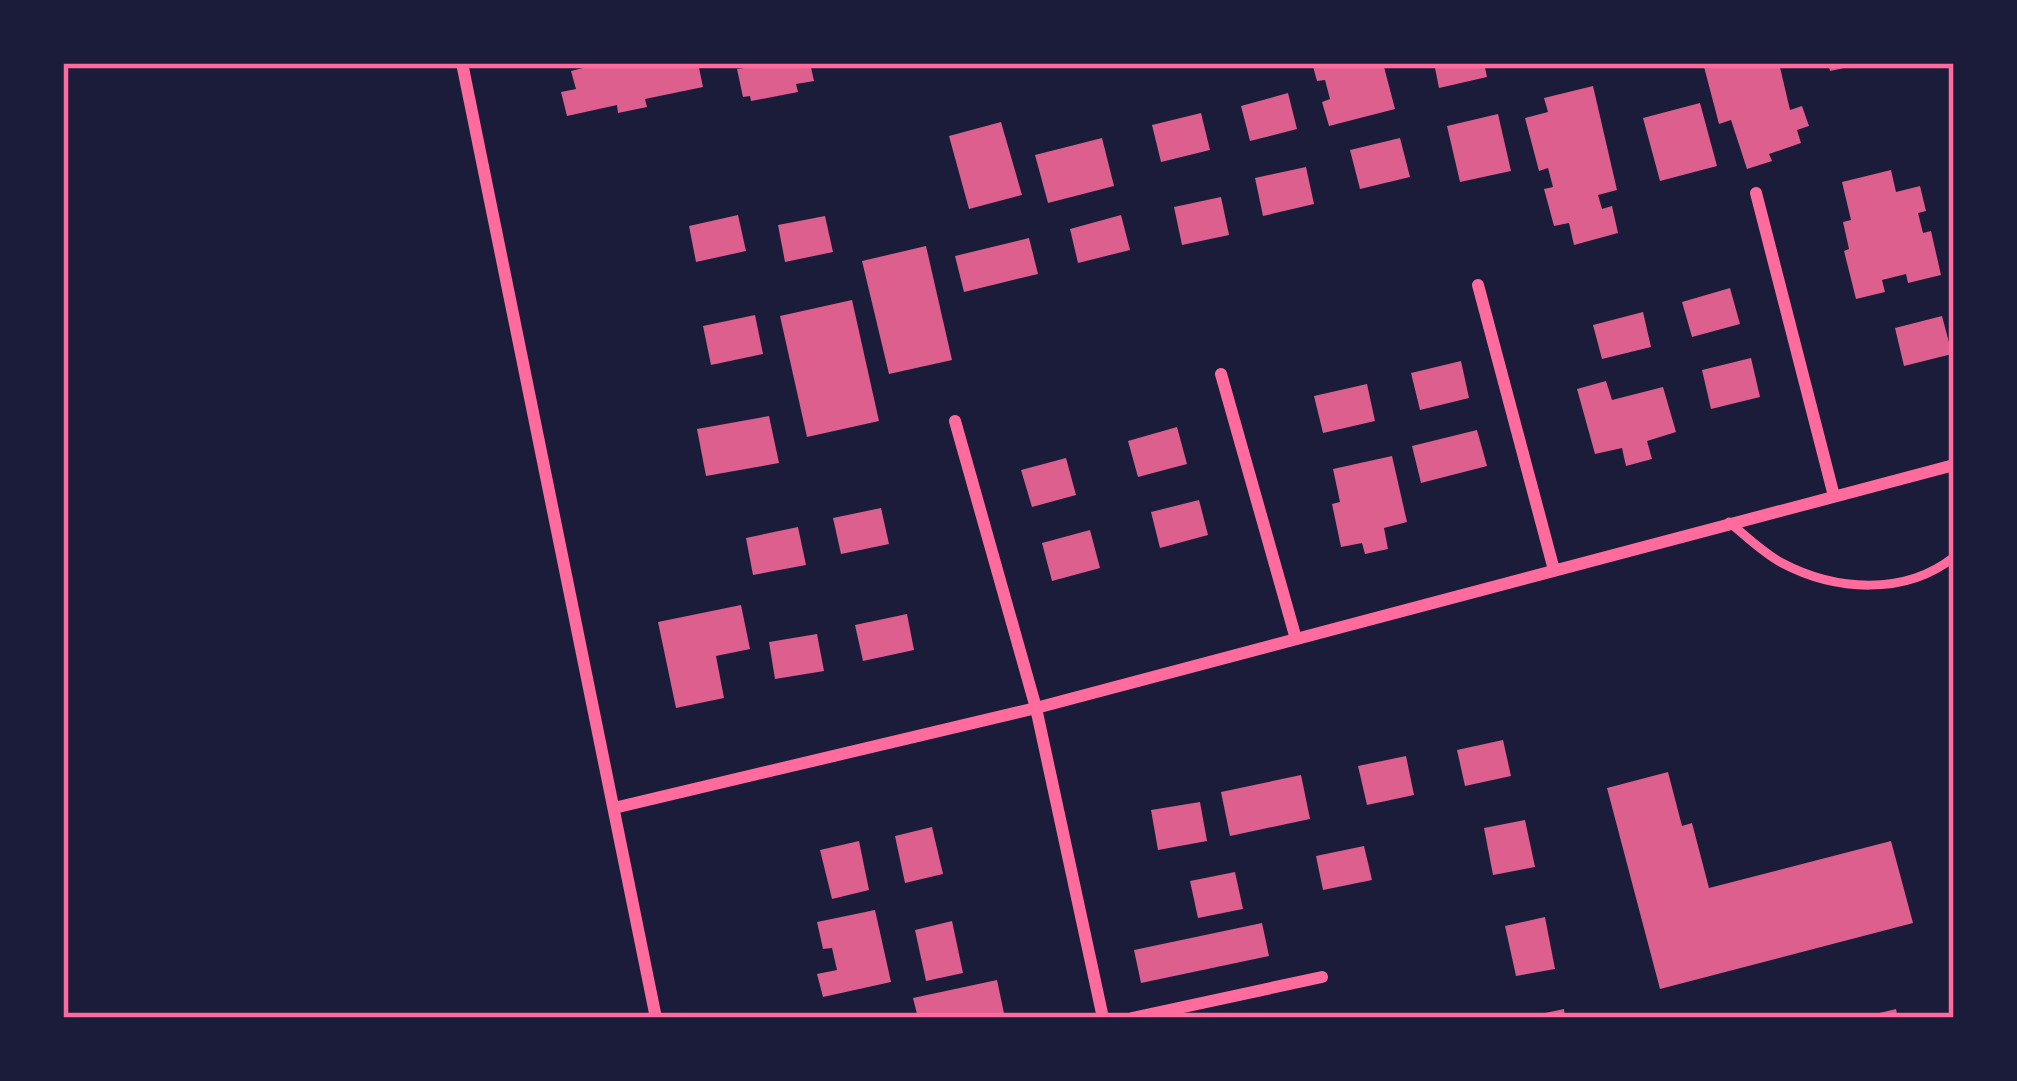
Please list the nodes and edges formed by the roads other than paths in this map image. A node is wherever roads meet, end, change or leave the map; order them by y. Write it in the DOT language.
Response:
graph roads {
  1 [pos="462,63"];
  2 [pos="1756,193"];
  3 [pos="1478,285"];
  4 [pos="1221,374"];
  5 [pos="955,421"];
  6 [pos="1954,465"];
  7 [pos="1834,496"];
  8 [pos="1729,523"];
  9 [pos="1954,557"];
  10 [pos="1555,570"];
  11 [pos="1296,639"];
  12 [pos="1036,708"];
  13 [pos="614,808"];
  14 [pos="1322,977"];
  15 [pos="656,1018"];
  16 [pos="1103,1018"];
  17 [pos="1132,1018"];
  1 -- 13 [label="street"];
  2 -- 7 [label="street"];
  3 -- 10 [label="street"];
  4 -- 11 [label="street"];
  5 -- 12 [label="street"];
  6 -- 7 [label="street"];
  7 -- 8 [label="street"];
  8 -- 9 [label="lane"];
  8 -- 10 [label="street"];
  10 -- 11 [label="street"];
  11 -- 12 [label="street"];
  12 -- 13 [label="street"];
  12 -- 16 [label="street"];
  13 -- 15 [label="street"];
  14 -- 17 [label="street"];
}
